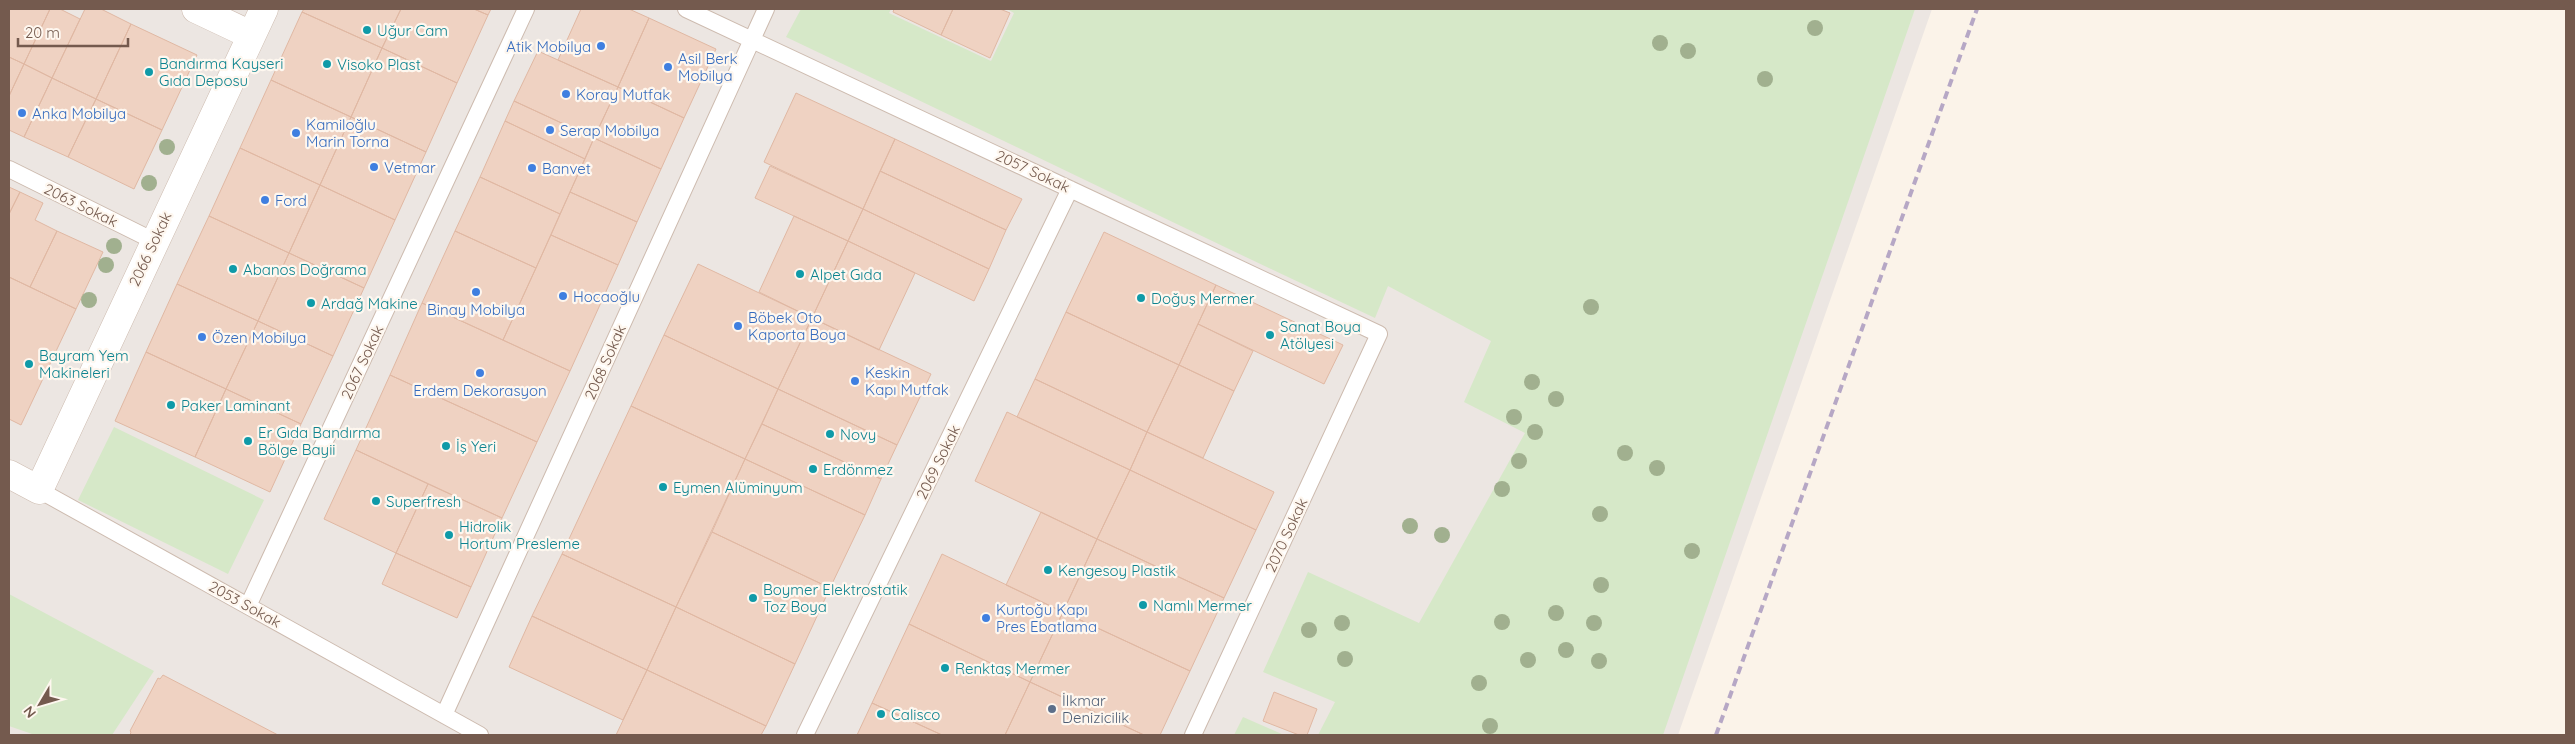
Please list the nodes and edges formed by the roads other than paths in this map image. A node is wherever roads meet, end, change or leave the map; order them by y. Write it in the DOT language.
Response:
graph roads {
  1 [pos="196,9"];
  2 [pos="264,9"];
  3 [pos="526,9"];
  4 [pos="686,9"];
  5 [pos="766,9"];
  6 [pos="251,35"];
  7 [pos="752,39"];
  8 [pos="9,169"];
  9 [pos="1070,189"];
  10 [pos="154,241"];
  11 [pos="1379,334"];
  12 [pos="9,474"];
  13 [pos="39,490"];
  14 [pos="248,606"];
  15 [pos="444,715"];
  16 [pos="480,735"];
  17 [pos="805,735"];
  18 [pos="1193,735"];
  1 -- 6 [label="street"];
  2 -- 6 [label="street, 2066 Sokak"];
  3 -- 14 [label="lane, 2067 Sokak"];
  4 -- 7 [label="lane, 2057 Sokak"];
  5 -- 7 [label="lane, 2068 Sokak"];
  6 -- 10 [label="street, 2066 Sokak"];
  7 -- 9 [label="lane, 2057 Sokak"];
  7 -- 15 [label="lane, 2068 Sokak"];
  8 -- 10 [label="lane, 2063 Sokak"];
  9 -- 11 [label="lane, 2057 Sokak"];
  9 -- 17 [label="lane, 2069 Sokak"];
  10 -- 13 [label="street, 2066 Sokak"];
  11 -- 18 [label="lane, 2070 Sokak"];
  12 -- 13 [label="street, 2053 Sokak"];
  13 -- 14 [label="lane, 2053 Sokak"];
  14 -- 15 [label="lane, 2053 Sokak"];
  15 -- 16 [label="lane, 2053 Sokak"];
}
